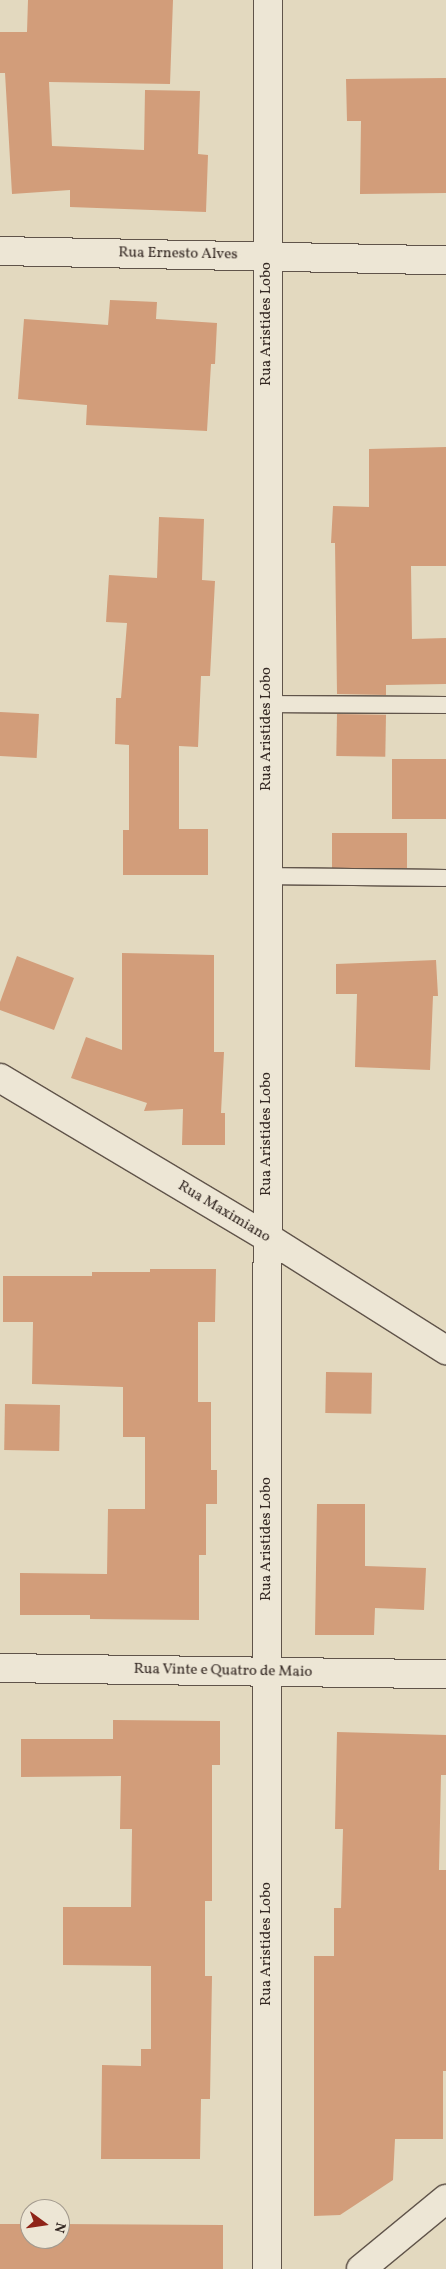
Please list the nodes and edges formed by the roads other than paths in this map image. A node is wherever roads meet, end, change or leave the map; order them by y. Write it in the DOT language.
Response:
graph roads {
  1 [pos="268,0"];
  2 [pos="0,251"];
  3 [pos="267,256"];
  4 [pos="446,260"];
  5 [pos="267,704"];
  6 [pos="446,705"];
  7 [pos="267,876"];
  8 [pos="446,878"];
  9 [pos="0,1078"];
  10 [pos="267,1237"];
  11 [pos="446,1350"];
  12 [pos="0,1668"];
  13 [pos="267,1672"];
  14 [pos="446,1674"];
  15 [pos="446,2199"];
  16 [pos="267,2269"];
  17 [pos="362,2269"];
  1 -- 3 [label="street, Rua Aristides Lobo"];
  2 -- 3 [label="street, Rua Ernesto Alves"];
  3 -- 4 [label="street, Rua Ernesto Alves"];
  3 -- 5 [label="street, Rua Aristides Lobo"];
  5 -- 6 [label="lane"];
  5 -- 7 [label="street, Rua Aristides Lobo"];
  7 -- 8 [label="lane"];
  7 -- 10 [label="street, Rua Aristides Lobo"];
  9 -- 10 [label="street, Rua Maximiano"];
  10 -- 11 [label="street, Rua Maximiano"];
  10 -- 13 [label="street, Rua Aristides Lobo"];
  12 -- 13 [label="street, Rua Vinte e Quatro de Maio"];
  13 -- 14 [label="street, Rua Vinte e Quatro de Maio"];
  13 -- 16 [label="street, Rua Aristides Lobo"];
  15 -- 17 [label="street"];
}
